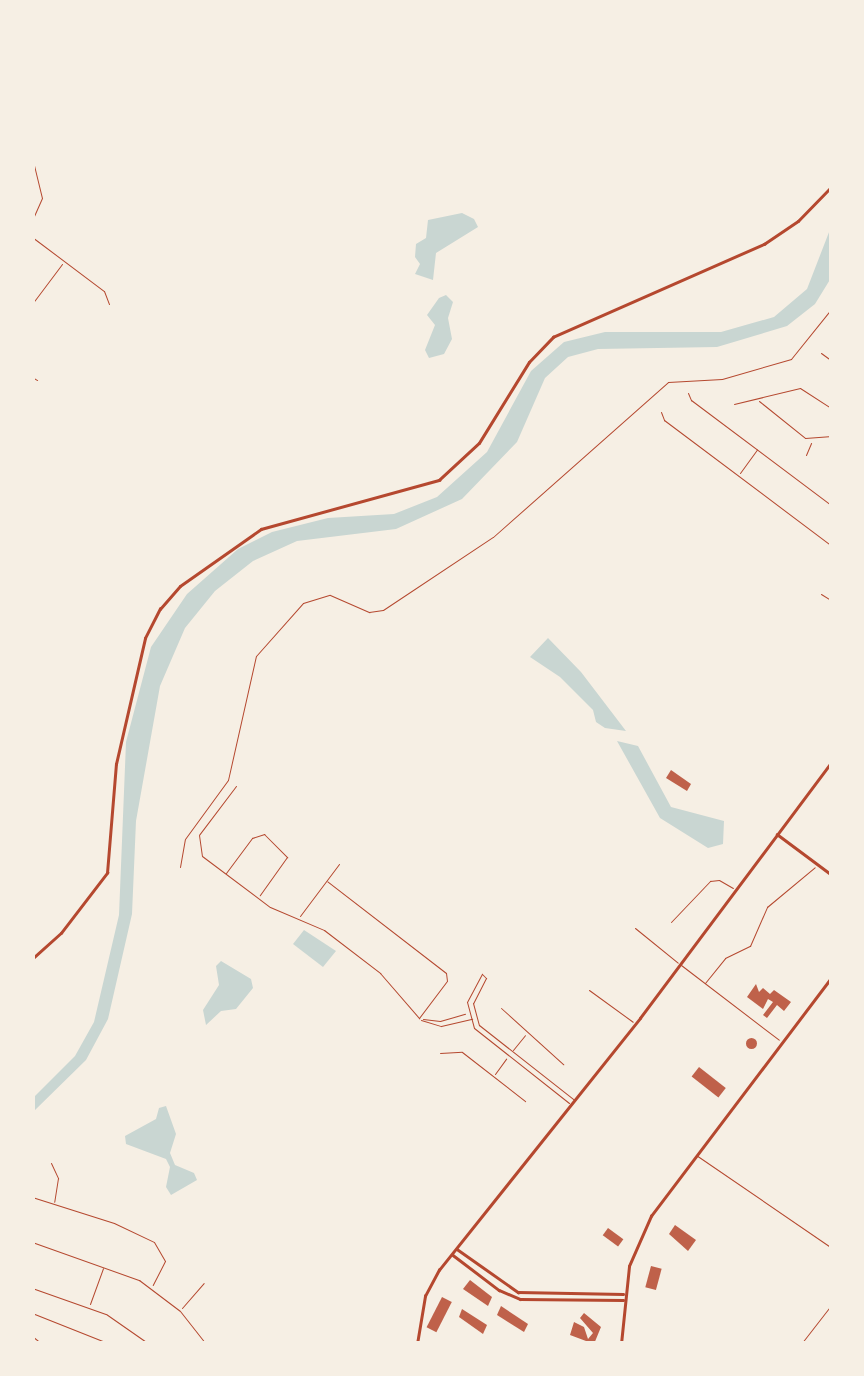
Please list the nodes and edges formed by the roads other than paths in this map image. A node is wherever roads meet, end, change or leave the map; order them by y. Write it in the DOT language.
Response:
graph roads {
  1 [pos="32,156"];
  2 [pos="832,186"];
  3 [pos="32,220"];
  4 [pos="32,237"];
  5 [pos="64,261"];
  6 [pos="32,304"];
  7 [pos="109,304"];
  8 [pos="821,353"];
  9 [pos="832,360"];
  10 [pos="32,377"];
  11 [pos="36,380"];
  12 [pos="688,393"];
  13 [pos="758,398"];
  14 [pos="734,404"];
  15 [pos="832,409"];
  16 [pos="660,412"];
  17 [pos="832,417"];
  18 [pos="832,436"];
  19 [pos="812,440"];
  20 [pos="757,450"];
  21 [pos="806,455"];
  22 [pos="738,476"];
  23 [pos="832,506"];
  24 [pos="832,546"];
  25 [pos="822,594"];
  26 [pos="832,602"];
  27 [pos="832,760"];
  28 [pos="236,786"];
  29 [pos="777,834"];
  30 [pos="339,864"];
  31 [pos="817,864"];
  32 [pos="226,874"];
  33 [pos="832,875"];
  34 [pos="327,881"];
  35 [pos="736,890"];
  36 [pos="258,898"];
  37 [pos="298,919"];
  38 [pos="671,922"];
  39 [pos="635,928"];
  40 [pos="32,959"];
  41 [pos="680,965"];
  42 [pos="832,976"];
  43 [pos="704,983"];
  44 [pos="589,990"];
  45 [pos="501,1008"];
  46 [pos="474,1015"];
  47 [pos="468,1016"];
  48 [pos="418,1018"];
  49 [pos="636,1024"];
  50 [pos="526,1033"];
  51 [pos="782,1042"];
  52 [pos="512,1052"];
  53 [pos="440,1053"];
  54 [pos="508,1057"];
  55 [pos="563,1064"];
  56 [pos="493,1076"];
  57 [pos="524,1101"];
  58 [pos="574,1103"];
  59 [pos="696,1155"];
  60 [pos="51,1162"];
  61 [pos="32,1197"];
  62 [pos="54,1204"];
  63 [pos="32,1242"];
  64 [pos="456,1248"];
  65 [pos="832,1248"];
  66 [pos="452,1254"];
  67 [pos="104,1265"];
  68 [pos="204,1283"];
  69 [pos="32,1288"];
  70 [pos="152,1288"];
  71 [pos="623,1294"];
  72 [pos="622,1300"];
  73 [pos="832,1304"];
  74 [pos="89,1306"];
  75 [pos="180,1311"];
  76 [pos="32,1314"];
  77 [pos="32,1336"];
  78 [pos="42,1344"];
  79 [pos="110,1344"];
  80 [pos="149,1344"];
  81 [pos="206,1344"];
  82 [pos="417,1344"];
  83 [pos="621,1344"];
  84 [pos="801,1344"];
  1 -- 3 [label="street"];
  2 -- 40 [label="street"];
  4 -- 5 [label="street"];
  5 -- 6 [label="street"];
  5 -- 7 [label="street"];
  8 -- 9 [label="street"];
  10 -- 11 [label="street"];
  12 -- 20 [label="street"];
  13 -- 14 [label="street"];
  13 -- 15 [label="street"];
  13 -- 19 [label="street"];
  16 -- 22 [label="street"];
  17 -- 18 [label="street"];
  18 -- 19 [label="street"];
  19 -- 21 [label="street"];
  20 -- 22 [label="street"];
  20 -- 23 [label="street"];
  22 -- 24 [label="street"];
  25 -- 26 [label="street"];
  27 -- 29 [label="street"];
  28 -- 32 [label="street"];
  29 -- 31 [label="street"];
  29 -- 35 [label="street"];
  30 -- 34 [label="street"];
  31 -- 33 [label="street"];
  31 -- 43 [label="street"];
  32 -- 36 [label="street"];
  32 -- 36 [label="street"];
  34 -- 37 [label="street"];
  34 -- 48 [label="street"];
  35 -- 38 [label="street"];
  35 -- 41 [label="street"];
  36 -- 37 [label="street"];
  37 -- 48 [label="street"];
  39 -- 41 [label="street"];
  41 -- 43 [label="street"];
  41 -- 49 [label="street"];
  42 -- 51 [label="street"];
  43 -- 51 [label="street"];
  44 -- 49 [label="street"];
  45 -- 50 [label="street"];
  46 -- 47 [label="street"];
  46 -- 47 [label="street"];
  46 -- 52 [label="street"];
  47 -- 48 [label="street"];
  47 -- 54 [label="street"];
  49 -- 58 [label="street"];
  50 -- 52 [label="street"];
  50 -- 55 [label="street"];
  51 -- 59 [label="street"];
  52 -- 54 [label="street"];
  52 -- 58 [label="street"];
  53 -- 56 [label="street"];
  54 -- 56 [label="street"];
  54 -- 58 [label="street"];
  56 -- 57 [label="street"];
  58 -- 64 [label="street"];
  59 -- 65 [label="street"];
  59 -- 71 [label="street"];
  60 -- 62 [label="street"];
  61 -- 62 [label="street"];
  62 -- 70 [label="street"];
  63 -- 67 [label="street"];
  64 -- 66 [label="street"];
  64 -- 71 [label="street"];
  66 -- 72 [label="street"];
  66 -- 82 [label="street"];
  67 -- 70 [label="street"];
  67 -- 74 [label="street"];
  68 -- 75 [label="street"];
  69 -- 74 [label="street"];
  70 -- 75 [label="street"];
  71 -- 72 [label="street"];
  72 -- 83 [label="street"];
  73 -- 84 [label="street"];
  74 -- 80 [label="street"];
  75 -- 81 [label="street"];
  76 -- 79 [label="street"];
  77 -- 78 [label="street"];
}
